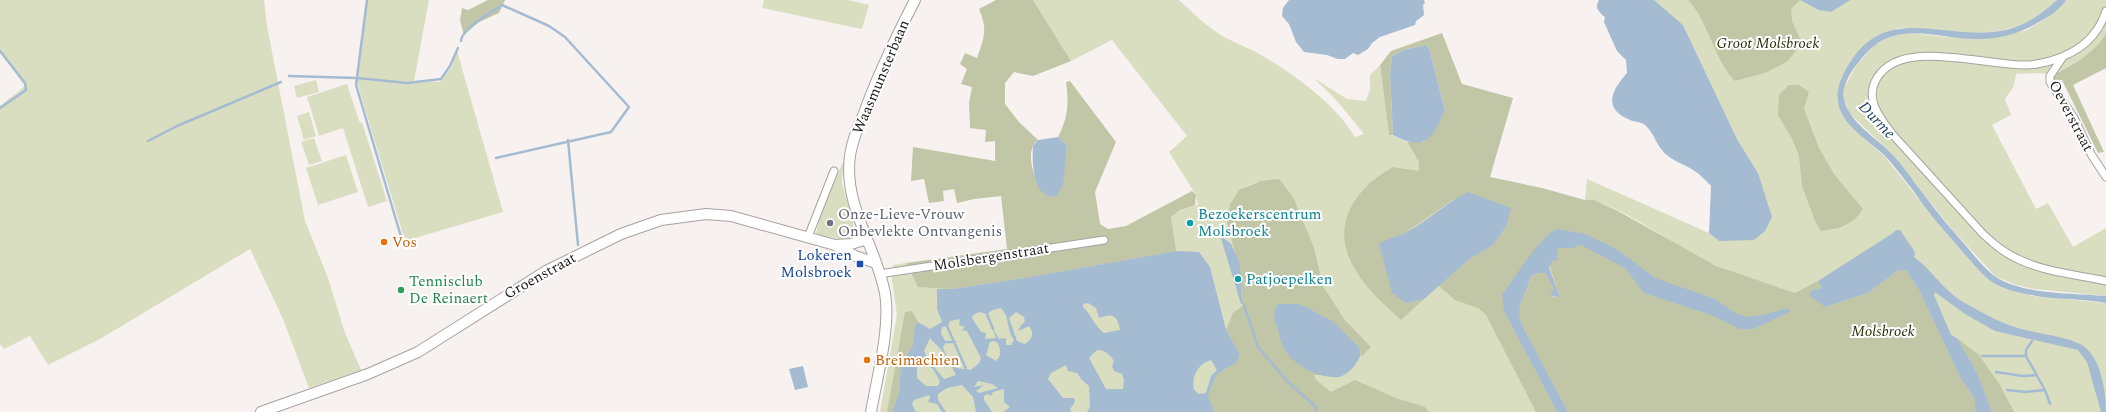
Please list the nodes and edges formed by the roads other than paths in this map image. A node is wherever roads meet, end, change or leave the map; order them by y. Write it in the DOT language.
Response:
graph roads {
  1 [pos="915,0"];
  2 [pos="2106,11"];
  3 [pos="2062,58"];
  4 [pos="834,171"];
  5 [pos="2106,177"];
  6 [pos="808,237"];
  7 [pos="866,239"];
  8 [pos="1104,240"];
  9 [pos="835,245"];
  10 [pos="876,263"];
  11 [pos="879,274"];
  12 [pos="2106,282"];
  13 [pos="261,412"];
  14 [pos="871,412"];
  1 -- 7 [label="street, Waasmunsterbaan"];
  2 -- 3 [label="street"];
  3 -- 5 [label="street, Oeverstraat"];
  3 -- 12 [label="street"];
  4 -- 6 [label="street"];
  6 -- 9 [label="street, Groenstraat"];
  6 -- 13 [label="street, Groenstraat"];
  7 -- 9 [label="street, Groenstraat"];
  7 -- 10 [label="street, Waasmunsterbaan"];
  8 -- 11 [label="street, Molsbergenstraat"];
  9 -- 10 [label="street, Groenstraat"];
  10 -- 11 [label="street, Waasmunsterbaan"];
  11 -- 14 [label="street, Waasmunsterbaan"];
}
